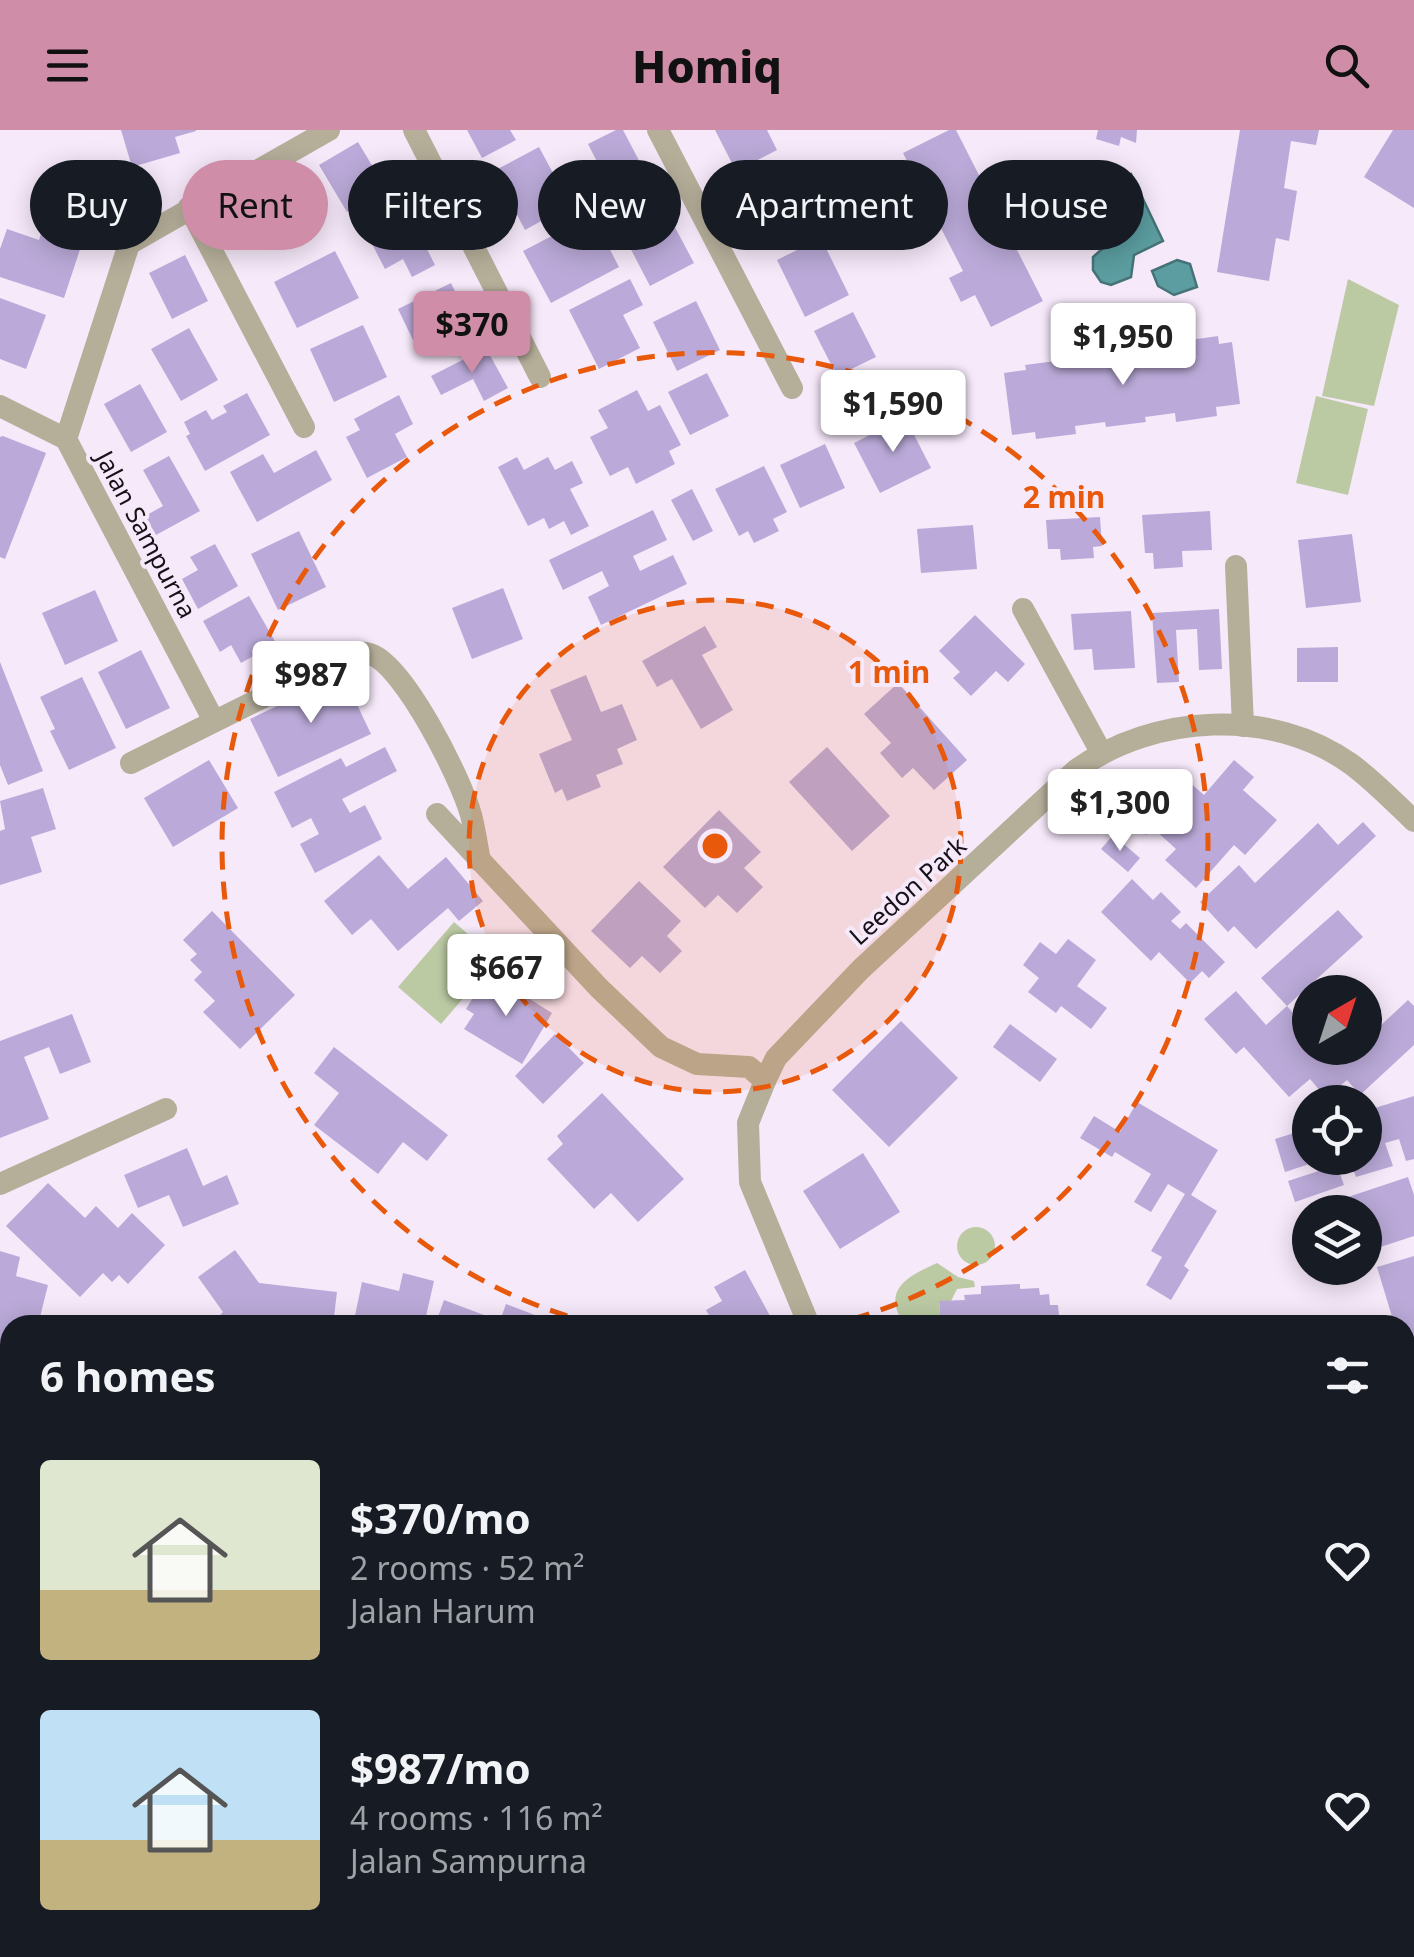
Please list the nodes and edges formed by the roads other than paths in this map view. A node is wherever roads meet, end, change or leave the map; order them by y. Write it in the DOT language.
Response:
graph roads {
  1 [pos="329,130"];
  2 [pos="414,130"];
  3 [pos="658,130"];
  4 [pos="274,160"];
  5 [pos="182,211"];
  6 [pos="213,250"];
  7 [pos="540,377"];
  8 [pos="792,388"];
  9 [pos="0,406"];
  10 [pos="304,427"];
  11 [pos="66,439"];
  12 [pos="1236,566"];
  13 [pos="1023,609"];
  14 [pos="214,720"];
  15 [pos="1243,726"];
  16 [pos="1101,752"];
  17 [pos="131,763"];
  18 [pos="437,814"];
  19 [pos="1414,822"];
  20 [pos="480,861"];
  21 [pos="765,1081"];
  22 [pos="166,1109"];
  23 [pos="0,1184"];
  24 [pos="805,1315"];
  1 -- 4 [label="street, Jalan Sampurna"];
  2 -- 7 [label="street"];
  3 -- 8 [label="street"];
  5 -- 11 [label="street, Jalan Sampurna"];
  6 -- 10 [label="street"];
  9 -- 11 [label="street"];
  11 -- 14 [label="street, Jalan Sampurna"];
  12 -- 15 [label="street"];
  13 -- 16 [label="street"];
  14 -- 17 [label="street"];
  14 -- 20 [label="street"];
  15 -- 16 [label="street, Leedon Park"];
  15 -- 19 [label="street, Leedon Park"];
  16 -- 21 [label="street, Leedon Park"];
  18 -- 20 [label="street"];
  20 -- 21 [label="street"];
  21 -- 24 [label="street, Leedon Park"];
  22 -- 23 [label="street"];
}
